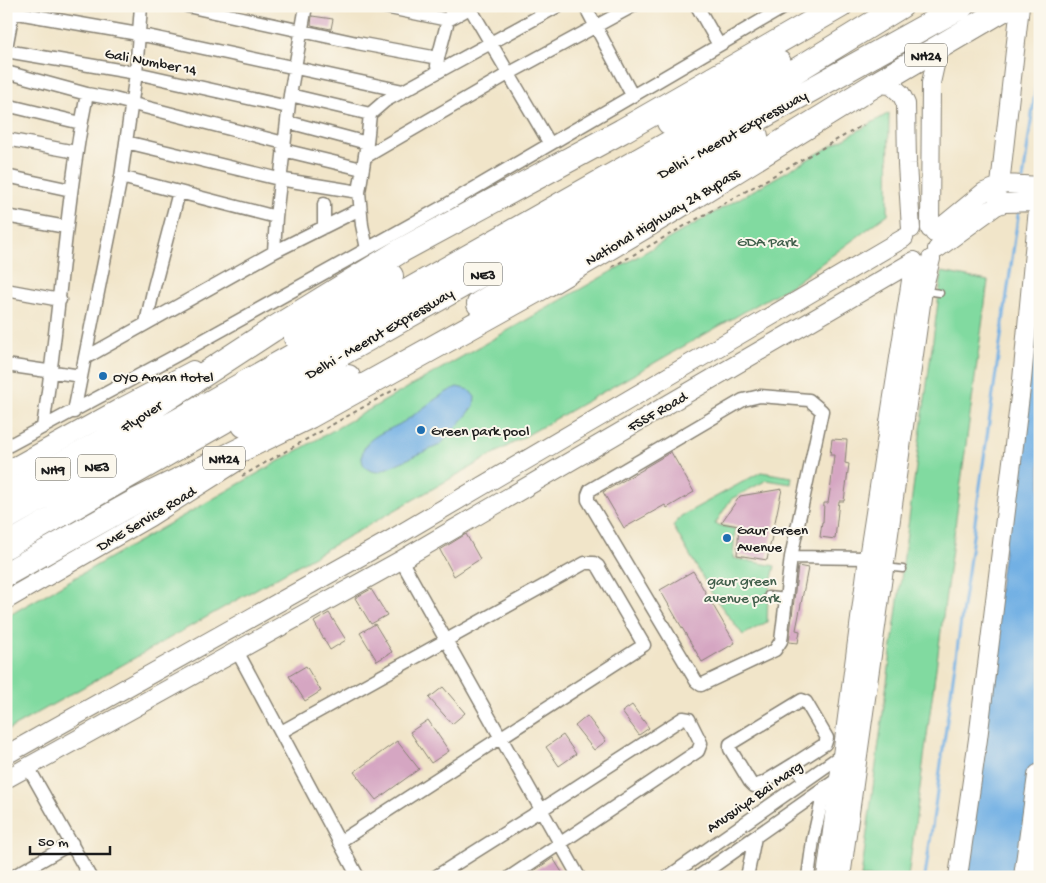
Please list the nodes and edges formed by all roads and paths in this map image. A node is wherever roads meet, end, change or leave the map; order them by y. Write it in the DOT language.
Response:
graph roads {
  1 [pos="141,6"];
  2 [pos="187,6"];
  3 [pos="306,6"];
  4 [pos="380,6"];
  5 [pos="454,6"];
  6 [pos="558,6"];
  7 [pos="585,6"];
  8 [pos="634,6"];
  9 [pos="697,6"];
  10 [pos="786,6"];
  11 [pos="840,6"];
  12 [pos="1010,6"];
  13 [pos="1020,6"];
  14 [pos="470,7"];
  15 [pos="896,9"];
  16 [pos="11,10"];
  17 [pos="969,16"];
  18 [pos="448,20"];
  19 [pos="597,27"];
  20 [pos="301,31"];
  21 [pos="138,34"];
  22 [pos="492,43"];
  23 [pos="719,45"];
  24 [pos="939,47"];
  25 [pos="6,49"];
  26 [pos="438,58"];
  27 [pos="294,67"];
  28 [pos="850,69"];
  29 [pos="437,71"];
  30 [pos="6,72"];
  31 [pos="136,72"];
  32 [pos="508,74"];
  33 [pos="876,84"];
  34 [pos="403,91"];
  35 [pos="86,94"];
  36 [pos="632,95"];
  37 [pos="289,101"];
  38 [pos="131,104"];
  39 [pos="6,105"];
  40 [pos="370,114"];
  41 [pos="288,122"];
  42 [pos="81,123"];
  43 [pos="6,139"];
  44 [pos="126,142"];
  45 [pos="367,143"];
  46 [pos="550,144"];
  47 [pos="284,146"];
  48 [pos="76,152"];
  49 [pos="363,163"];
  50 [pos="6,176"];
  51 [pos="121,177"];
  52 [pos="280,179"];
  53 [pos="1003,184"];
  54 [pos="71,190"];
  55 [pos="179,192"];
  56 [pos="359,192"];
  57 [pos="1035,192"];
  58 [pos="510,201"];
  59 [pos="324,204"];
  60 [pos="360,209"];
  61 [pos="6,216"];
  62 [pos="276,217"];
  63 [pos="66,227"];
  64 [pos="324,227"];
  65 [pos="907,234"];
  66 [pos="929,246"];
  67 [pos="367,249"];
  68 [pos="274,252"];
  69 [pos="556,269"];
  70 [pos="6,290"];
  71 [pos="60,300"];
  72 [pos="146,323"];
  73 [pos="272,330"];
  74 [pos="85,358"];
  75 [pos="6,365"];
  76 [pos="52,372"];
  77 [pos="81,376"];
  78 [pos="74,412"];
  79 [pos="188,414"];
  80 [pos="310,416"];
  81 [pos="44,426"];
  82 [pos="6,447"];
  83 [pos="6,471"];
  84 [pos="128,476"];
  85 [pos="6,494"];
  86 [pos="6,518"];
  87 [pos="6,546"];
  88 [pos="791,557"];
  89 [pos="868,558"];
  90 [pos="401,560"];
  91 [pos="884,567"];
  92 [pos="903,570"];
  93 [pos="6,574"];
  94 [pos="768,595"];
  95 [pos="786,597"];
  96 [pos="6,600"];
  97 [pos="446,640"];
  98 [pos="237,651"];
  99 [pos="281,732"];
  100 [pos="501,738"];
  101 [pos="859,743"];
  102 [pos="842,754"];
  103 [pos="6,755"];
  104 [pos="794,764"];
  105 [pos="856,766"];
  106 [pos="28,767"];
  107 [pos="1040,776"];
  108 [pos="6,779"];
  109 [pos="805,780"];
  110 [pos="832,782"];
  111 [pos="541,810"];
  112 [pos="755,837"];
  113 [pos="339,842"];
  114 [pos="72,843"];
  115 [pos="560,844"];
  116 [pos="12,877"];
  117 [pos="90,877"];
  118 [pos="358,877"];
  119 [pos="435,877"];
  120 [pos="510,877"];
  121 [pos="579,877"];
  122 [pos="668,877"];
  123 [pos="698,877"];
  124 [pos="747,877"];
  125 [pos="808,877"];
  126 [pos="826,877"];
  127 [pos="841,877"];
  128 [pos="958,877"];
  129 [pos="1026,877"];
  1 -- 21 [label="street"];
  2 -- 20 [label="street"];
  3 -- 20 [label="street"];
  4 -- 18 [label="street"];
  5 -- 18 [label="street"];
  6 -- 22 [label="street"];
  7 -- 19 [label="street"];
  8 -- 19 [label="street"];
  9 -- 23 [label="street"];
  10 -- 23 [label="street"];
  11 -- 58 [label="highway"];
  12 -- 17 [label="highway, National Highway 24 Bypass / NH24"];
  13 -- 53 [label="street"];
  14 -- 18 [label="street"];
  14 -- 22 [label="street"];
  15 -- 58 [label="highway"];
  15 -- 79 [label="highway, Delhi - Meerut Expressway / NE3"];
  16 -- 21 [label="street"];
  16 -- 25 [label="street"];
  17 -- 24 [label="highway, National Highway 24 Bypass / NH24"];
  17 -- 28 [label="highway, Delhi - Meerut Expressway / NE3"];
  18 -- 26 [label="street"];
  19 -- 32 [label="street"];
  19 -- 36 [label="street"];
  20 -- 26 [label="street"];
  20 -- 27 [label="street"];
  21 -- 27 [label="street"];
  21 -- 31 [label="street"];
  22 -- 29 [label="street"];
  22 -- 32 [label="street"];
  23 -- 36 [label="street"];
  24 -- 33 [label="highway, National Highway 24 Bypass / NH24"];
  24 -- 66 [label="street"];
  25 -- 31 [label="street, Gali Number 14"];
  26 -- 29 [label="street"];
  27 -- 34 [label="street"];
  27 -- 37 [label="street"];
  28 -- 69 [label="highway"];
  28 -- 84 [label="highway, Delhi - Meerut Expressway / NE3"];
  29 -- 34 [label="street"];
  30 -- 35 [label="street"];
  31 -- 37 [label="street, Gali Number 14"];
  31 -- 38 [label="street"];
  32 -- 46 [label="street"];
  32 -- 49 [label="street"];
  33 -- 65 [label="street"];
  33 -- 69 [label="highway, National Highway 24 Bypass"];
  34 -- 40 [label="street"];
  35 -- 38 [label="street"];
  35 -- 42 [label="street"];
  36 -- 46 [label="street"];
  37 -- 40 [label="street, Gali Number 14"];
  37 -- 41 [label="street"];
  38 -- 44 [label="street"];
  38 -- 47 [label="street"];
  39 -- 42 [label="street"];
  40 -- 45 [label="street"];
  41 -- 45 [label="street"];
  41 -- 47 [label="street"];
  42 -- 48 [label="street"];
  43 -- 48 [label="street"];
  44 -- 51 [label="street"];
  44 -- 52 [label="street"];
  45 -- 49 [label="street"];
  46 -- 67 [label="street"];
  47 -- 49 [label="street"];
  47 -- 52 [label="street"];
  48 -- 54 [label="street"];
  49 -- 56 [label="street"];
  50 -- 54 [label="street"];
  51 -- 55 [label="street"];
  51 -- 74 [label="street"];
  52 -- 56 [label="street"];
  52 -- 62 [label="street"];
  53 -- 57 [label="street"];
  53 -- 66 [label="street"];
  54 -- 63 [label="street"];
  55 -- 62 [label="street"];
  55 -- 72 [label="street"];
  56 -- 60 [label="street"];
  57 -- 66 [label="street"];
  57 -- 128 [label="street"];
  58 -- 73 [label="highway, Flyover"];
  58 -- 79 [label="highway"];
  59 -- 64 [label="street"];
  60 -- 64 [label="street"];
  60 -- 67 [label="street"];
  61 -- 63 [label="street"];
  62 -- 68 [label="street"];
  63 -- 71 [label="street"];
  64 -- 68 [label="street"];
  65 -- 66 [label="street"];
  65 -- 66 [label="street"];
  65 -- 103 [label="street"];
  66 -- 89 [label="street"];
  66 -- 90 [label="street, FSSF Road"];
  66 -- 91 [label="street"];
  67 -- 78 [label="street"];
  68 -- 72 [label="street"];
  69 -- 80 [label="highway, National Highway 24 Bypass"];
  69 -- 84 [label="highway"];
  70 -- 71 [label="street"];
  71 -- 76 [label="street"];
  72 -- 74 [label="street"];
  73 -- 83 [label="street"];
  73 -- 85 [label="highway, Flyover / NH9"];
  74 -- 77 [label="street"];
  75 -- 76 [label="street"];
  76 -- 77 [label="street"];
  76 -- 81 [label="street"];
  77 -- 78 [label="street"];
  78 -- 81 [label="street"];
  79 -- 86 [label="highway, Delhi - Meerut Expressway / NE3"];
  80 -- 93 [label="highway, NH24"];
  80 -- 96 [label="street, DME Service Road"];
  81 -- 82 [label="street"];
  84 -- 87 [label="highway, Delhi - Meerut Expressway / NE3"];
  88 -- 89 [label="street"];
  88 -- 95 [label="street"];
  88 -- 95 [label="street"];
  89 -- 102 [label="street"];
  90 -- 97 [label="street"];
  90 -- 98 [label="street, FSSF Road"];
  91 -- 92 [label="lane"];
  91 -- 101 [label="street"];
  94 -- 95 [label="lane"];
  97 -- 99 [label="street"];
  97 -- 100 [label="street"];
  97 -- 100 [label="street"];
  98 -- 99 [label="street"];
  98 -- 106 [label="street, FSSF Road"];
  99 -- 113 [label="street"];
  100 -- 111 [label="street"];
  100 -- 113 [label="street"];
  101 -- 102 [label="street, Anusuiya Bai Marg"];
  101 -- 105 [label="street"];
  102 -- 109 [label="street, Anusuiya Bai Marg"];
  102 -- 110 [label="street"];
  104 -- 104 [label="street"];
  104 -- 109 [label="street"];
  105 -- 110 [label="street"];
  105 -- 127 [label="street"];
  106 -- 108 [label="street, FSSF Road"];
  106 -- 114 [label="street"];
  107 -- 129 [label="highway"];
  109 -- 122 [label="street, Anusuiya Bai Marg"];
  110 -- 112 [label="street"];
  110 -- 125 [label="street"];
  110 -- 126 [label="street"];
  111 -- 115 [label="street"];
  111 -- 115 [label="street"];
  111 -- 119 [label="street"];
  112 -- 123 [label="street"];
  112 -- 124 [label="street"];
  113 -- 118 [label="street"];
  114 -- 116 [label="street"];
  114 -- 117 [label="street"];
  115 -- 120 [label="street"];
  115 -- 121 [label="street"];
}
